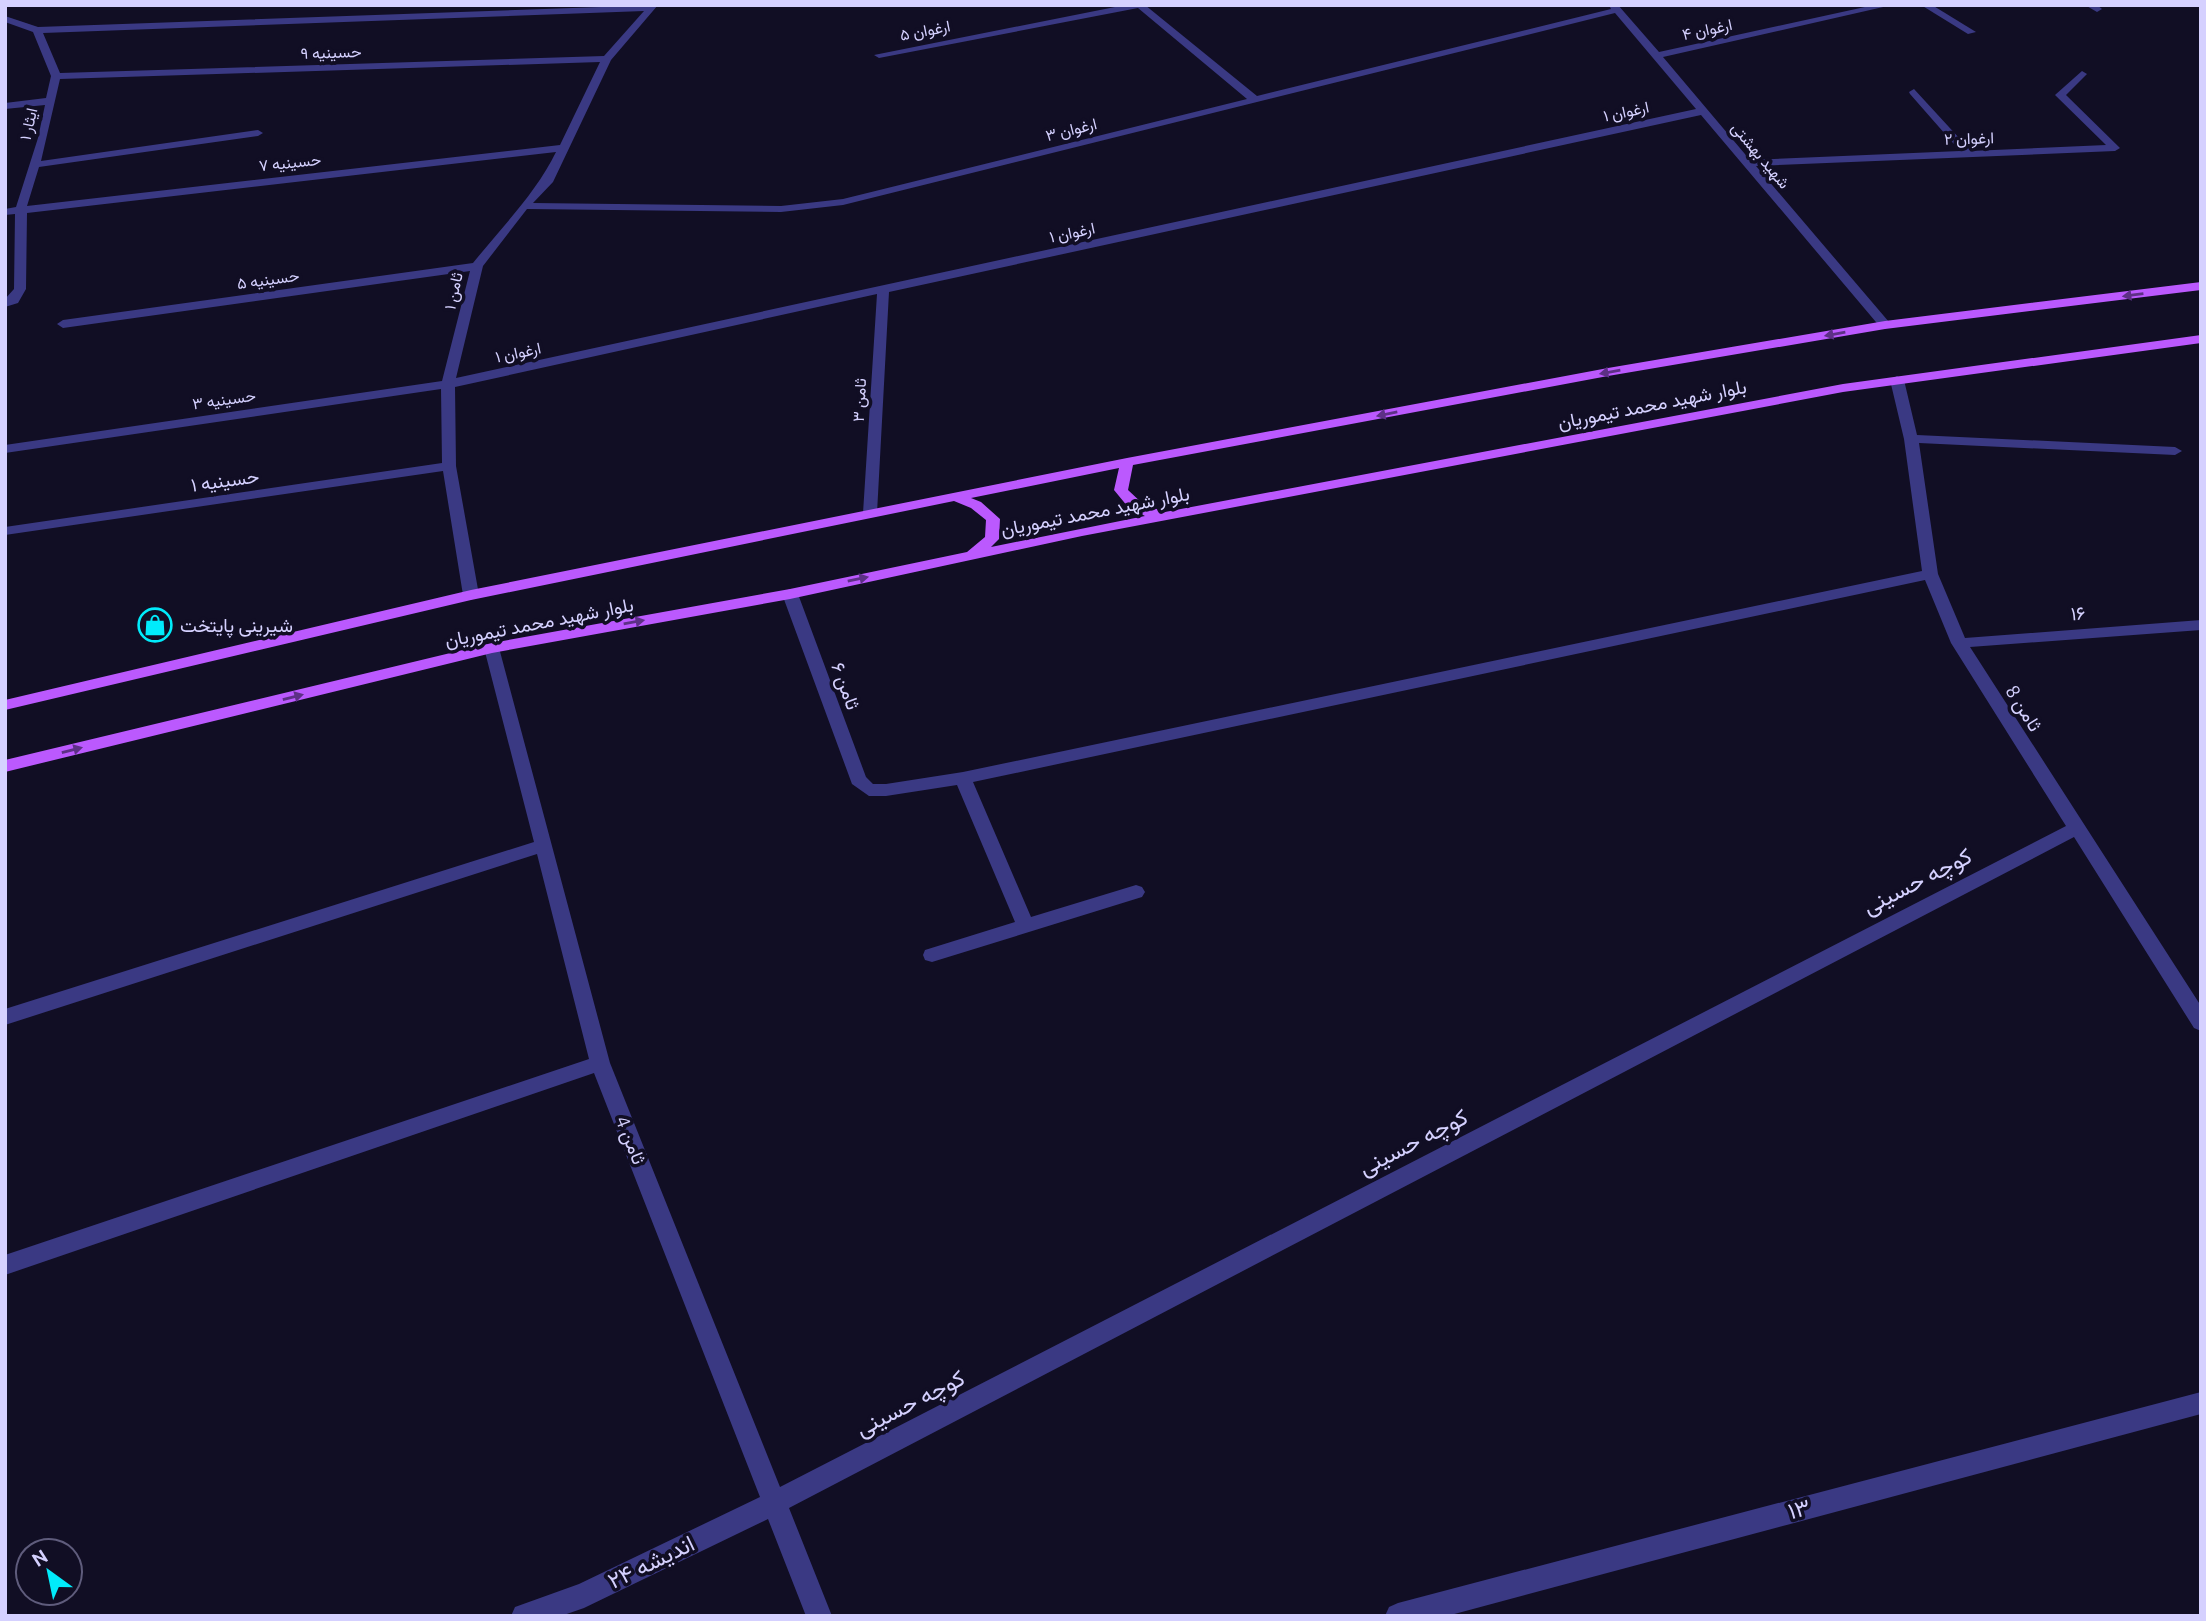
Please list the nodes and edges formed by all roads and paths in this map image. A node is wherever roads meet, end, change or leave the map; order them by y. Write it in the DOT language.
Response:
graph roads {
  1 [pos="1140,5"];
  2 [pos="1888,5"];
  3 [pos="1925,5"];
  4 [pos="652,7"];
  5 [pos="1615,8"];
  6 [pos="5,19"];
  7 [pos="37,30"];
  8 [pos="1971,32"];
  9 [pos="879,55"];
  10 [pos="1656,56"];
  11 [pos="607,59"];
  12 [pos="2082,74"];
  13 [pos="56,76"];
  14 [pos="1914,92"];
  15 [pos="1255,100"];
  16 [pos="49,101"];
  17 [pos="5,106"];
  18 [pos="1703,110"];
  19 [pos="258,133"];
  20 [pos="562,148"];
  21 [pos="1968,154"];
  22 [pos="1747,163"];
  23 [pos="33,164"];
  24 [pos="524,206"];
  25 [pos="21,208"];
  26 [pos="5,212"];
  27 [pos="477,266"];
  28 [pos="2201,286"];
  29 [pos="883,289"];
  30 [pos="10,301"];
  31 [pos="63,324"];
  32 [pos="1885,325"];
  33 [pos="2201,339"];
  34 [pos="1898,380"];
  35 [pos="448,384"];
  36 [pos="1911,439"];
  37 [pos="5,449"];
  38 [pos="2175,451"];
  39 [pos="1128,463"];
  40 [pos="449,466"];
  41 [pos="954,496"];
  42 [pos="870,513"];
  43 [pos="1166,516"];
  44 [pos="5,531"];
  45 [pos="971,555"];
  46 [pos="1930,575"];
  47 [pos="790,594"];
  48 [pos="471,595"];
  49 [pos="2201,625"];
  50 [pos="1959,643"];
  51 [pos="492,648"];
  52 [pos="5,705"];
  53 [pos="5,766"];
  54 [pos="963,778"];
  55 [pos="2075,829"];
  56 [pos="544,845"];
  57 [pos="1136,892"];
  58 [pos="1026,926"];
  59 [pos="932,955"];
  60 [pos="5,1017"];
  61 [pos="2201,1023"];
  62 [pos="600,1063"];
  63 [pos="5,1265"];
  64 [pos="2201,1403"];
  65 [pos="776,1502"];
  66 [pos="524,1616"];
  67 [pos="819,1616"];
  68 [pos="1398,1616"];
  1 -- 9 [label="street, ارغوان ۵"];
  1 -- 15 [label="street"];
  2 -- 10 [label="street, ارغوان ۴"];
  3 -- 8 [label="street"];
  4 -- 7 [label="street"];
  4 -- 11 [label="street, ثامن ۱"];
  5 -- 10 [label="street, شهید بهشتی"];
  5 -- 15 [label="street, ارغوان ۳"];
  6 -- 7 [label="street"];
  7 -- 13 [label="street"];
  10 -- 18 [label="street, شهید بهشتی"];
  11 -- 13 [label="street, حسینیه ۹"];
  11 -- 20 [label="street, ثامن ۱"];
  12 -- 21 [label="street, ارغوان ۲"];
  13 -- 16 [label="street, ایثار ۱"];
  14 -- 21 [label="street"];
  15 -- 24 [label="street, ارغوان ۳"];
  16 -- 17 [label="street"];
  16 -- 23 [label="street, ایثار ۱"];
  18 -- 22 [label="street, شهید بهشتی"];
  18 -- 29 [label="street, ارغوان ۱"];
  19 -- 23 [label="street"];
  20 -- 24 [label="street, ثامن ۱"];
  20 -- 25 [label="street, حسینیه ۷"];
  21 -- 22 [label="street, ارغوان ۲"];
  22 -- 32 [label="street, شهید بهشتی"];
  23 -- 25 [label="street, ایثار ۱"];
  24 -- 27 [label="street, ثامن ۱"];
  25 -- 26 [label="street, حسینیه ۷"];
  25 -- 30 [label="street, ایثار ۱"];
  27 -- 31 [label="street, حسینیه ۵"];
  27 -- 35 [label="street, ثامن ۱"];
  28 -- 32 [label="main road, بلوار شهید محمد تیموریان, one-way"];
  29 -- 35 [label="street, ارغوان ۱"];
  29 -- 42 [label="street, ثامن ۳"];
  32 -- 39 [label="main road, بلوار شهید محمد تیموریان, one-way"];
  33 -- 34 [label="main road, بلوار شهید محمد تیموریان"];
  34 -- 36 [label="street, ثامن 8"];
  34 -- 43 [label="main road, بلوار شهید محمد تیموریان"];
  35 -- 37 [label="street, حسینیه ۳"];
  35 -- 40 [label="street, ثامن ۱"];
  36 -- 38 [label="street"];
  36 -- 46 [label="street, ثامن 8"];
  39 -- 41 [label="main road, بلوار شهید محمد تیموریان"];
  39 -- 43 [label="main road"];
  40 -- 44 [label="street, حسینیه ۱"];
  40 -- 48 [label="street, ثامن ۱"];
  41 -- 42 [label="main road, بلوار شهید محمد تیموریان"];
  41 -- 45 [label="main road"];
  42 -- 48 [label="main road, بلوار شهید محمد تیموریان"];
  43 -- 45 [label="main road, بلوار شهید محمد تیموریان"];
  47 -- 45 [label="main road, بلوار شهید محمد تیموریان, one-way"];
  46 -- 50 [label="street, ثامن 8"];
  46 -- 54 [label="street"];
  51 -- 47 [label="main road, بلوار شهید محمد تیموریان, one-way"];
  47 -- 54 [label="street, ثامن ۶"];
  48 -- 52 [label="main road, بلوار شهید محمد تیموریان"];
  49 -- 50 [label="street, ۱۶"];
  50 -- 55 [label="street, ثامن 8"];
  53 -- 51 [label="main road, بلوار شهید محمد تیموریان, one-way"];
  51 -- 56 [label="street, ثامن 4"];
  54 -- 58 [label="street"];
  55 -- 61 [label="street, ثامن 8"];
  55 -- 65 [label="street, کوچه حسینی"];
  56 -- 60 [label="street"];
  56 -- 62 [label="street, ثامن 4"];
  57 -- 58 [label="street"];
  58 -- 59 [label="street"];
  62 -- 63 [label="street"];
  62 -- 65 [label="street, ثامن 4"];
  64 -- 68 [label="street, ۱۳"];
  65 -- 66 [label="street, اندیشه ۲۴"];
  65 -- 67 [label="street, ثامن 4"];
}
